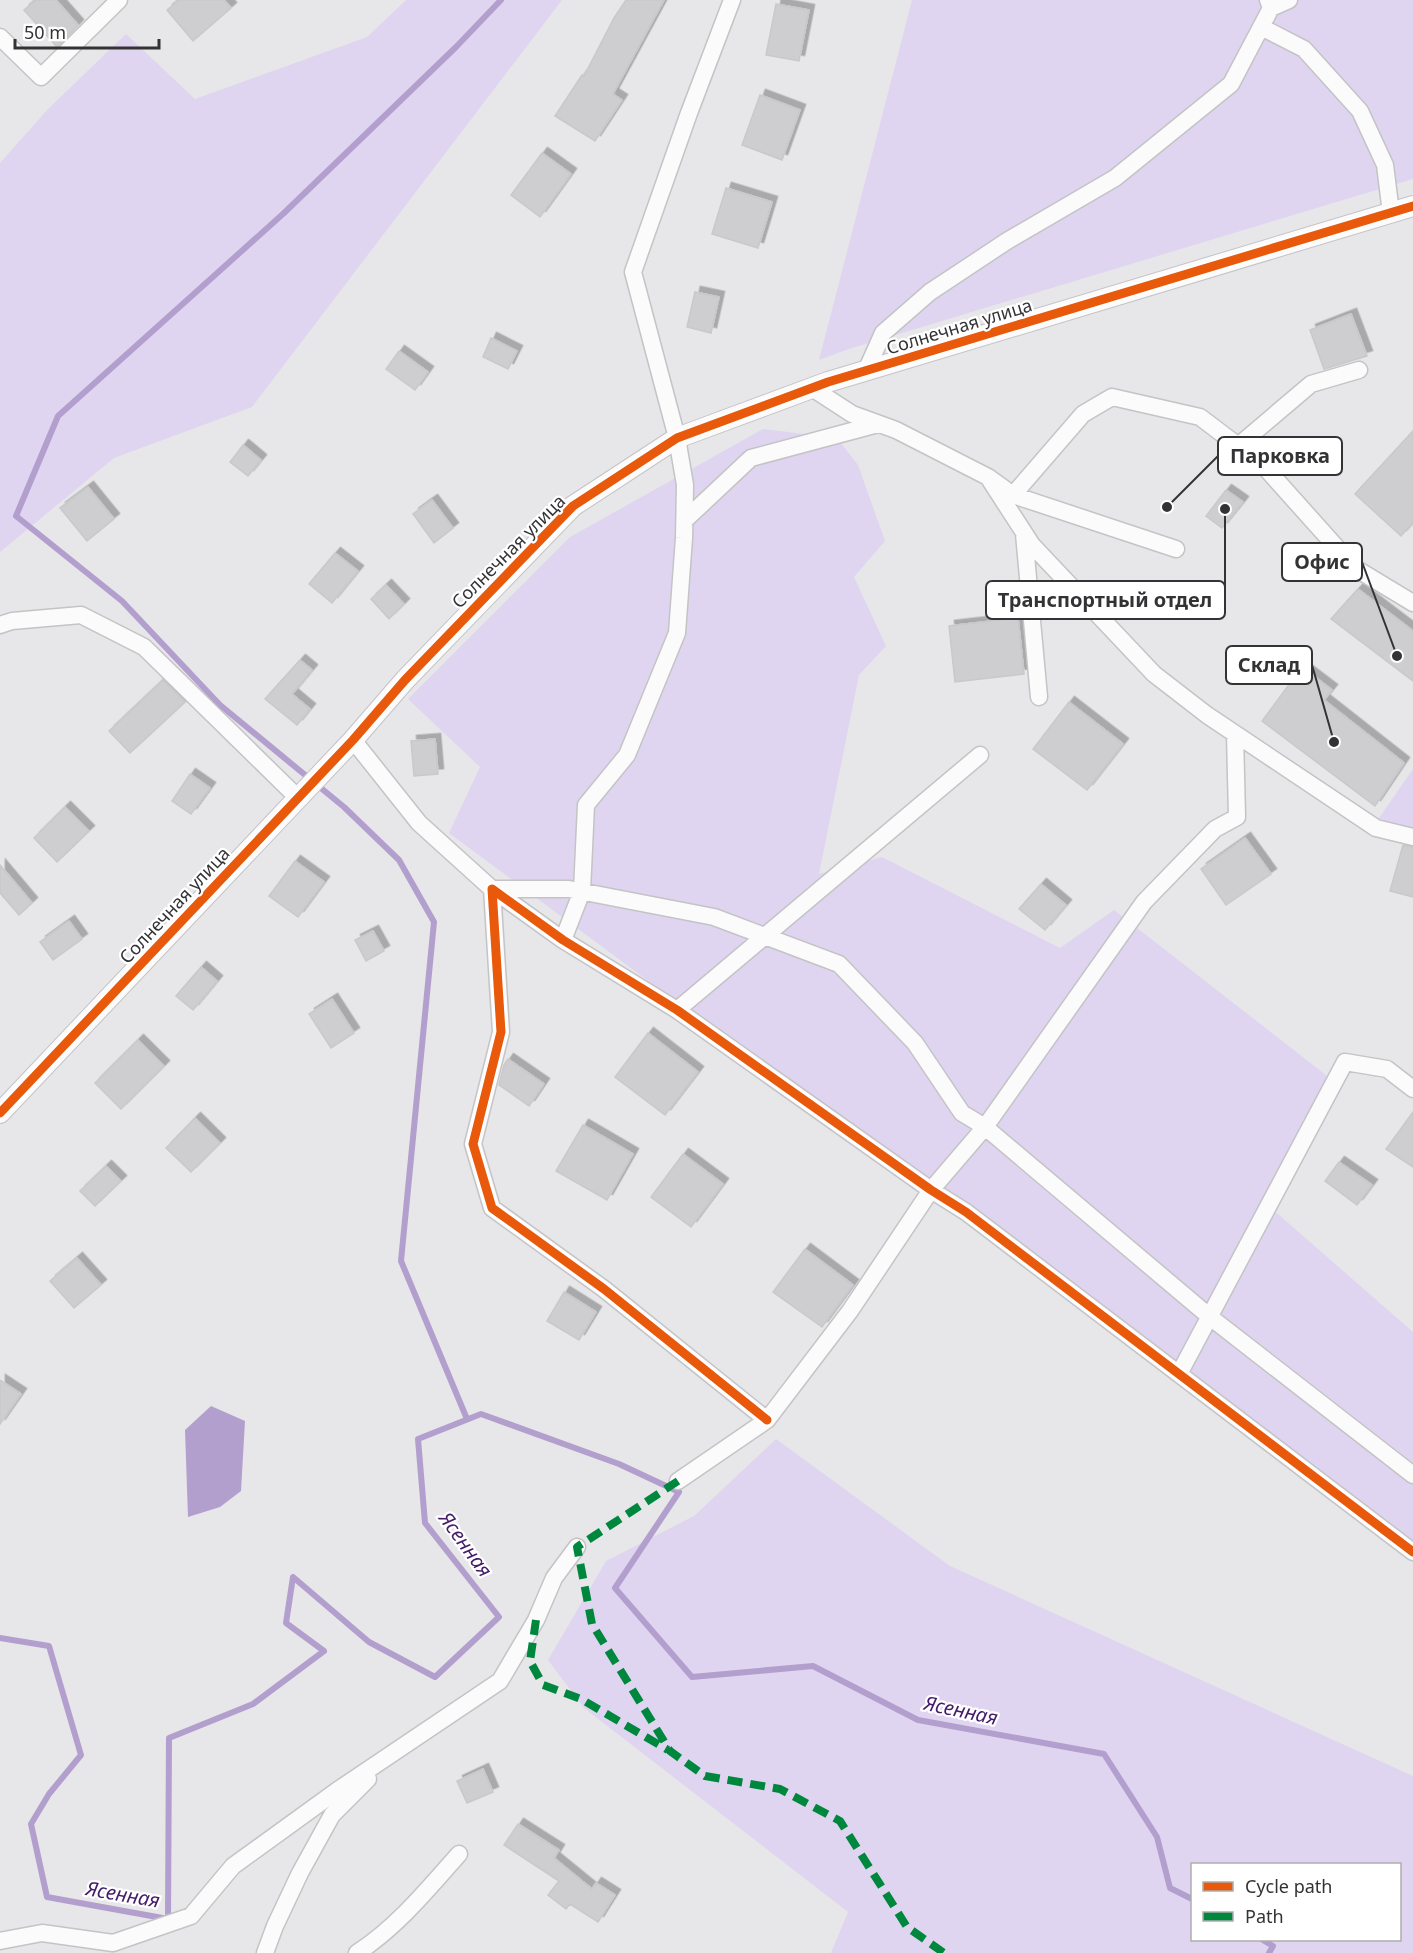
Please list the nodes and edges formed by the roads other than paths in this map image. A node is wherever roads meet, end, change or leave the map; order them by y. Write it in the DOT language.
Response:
graph roads {
  1 [pos="119,0"];
  2 [pos="732,0"];
  3 [pos="1289,0"];
  4 [pos="1269,4"];
  5 [pos="1261,27"];
  6 [pos="0,37"];
  7 [pos="1413,206"];
  8 [pos="1391,213"];
  9 [pos="1359,370"];
  10 [pos="867,371"];
  11 [pos="812,388"];
  12 [pos="878,424"];
  13 [pos="677,438"];
  14 [pos="1238,446"];
  15 [pos="988,477"];
  16 [pos="1013,495"];
  17 [pos="685,520"];
  18 [pos="1024,534"];
  19 [pos="1176,549"];
  20 [pos="1413,603"];
  21 [pos="0,625"];
  22 [pos="1039,697"];
  23 [pos="1235,734"];
  24 [pos="353,740"];
  25 [pos="980,756"];
  26 [pos="298,798"];
  27 [pos="1413,837"];
  28 [pos="492,890"];
  29 [pos="582,891"];
  30 [pos="764,936"];
  31 [pos="563,940"];
  32 [pos="677,1010"];
  33 [pos="1413,1089"];
  34 [pos="0,1113"];
  35 [pos="985,1127"];
  36 [pos="931,1190"];
  37 [pos="1210,1317"];
  38 [pos="1179,1374"];
  39 [pos="767,1420"];
  40 [pos="1413,1475"];
  41 [pos="678,1481"];
  42 [pos="577,1547"];
  43 [pos="1413,1552"];
  44 [pos="399,1749"];
  45 [pos="459,1854"];
  46 [pos="0,1941"];
  47 [pos="265,1953"];
  48 [pos="357,1953"];
  1 -- 6 [label="street"];
  2 -- 13 [label="street"];
  3 -- 4 [label="street"];
  4 -- 5 [label="street"];
  5 -- 8 [label="street"];
  5 -- 10 [label="street"];
  7 -- 8 [label="street, Солнечная улица"];
  8 -- 10 [label="street, Солнечная улица"];
  9 -- 14 [label="street"];
  10 -- 11 [label="street, Солнечная улица"];
  11 -- 12 [label="street"];
  11 -- 13 [label="street, Солнечная улица"];
  12 -- 15 [label="street"];
  12 -- 17 [label="street"];
  13 -- 17 [label="street"];
  13 -- 24 [label="street, Солнечная улица"];
  14 -- 16 [label="street"];
  14 -- 20 [label="street"];
  15 -- 16 [label="street"];
  15 -- 18 [label="street"];
  16 -- 19 [label="street"];
  17 -- 29 [label="street"];
  18 -- 22 [label="street"];
  18 -- 23 [label="street"];
  21 -- 26 [label="street"];
  23 -- 27 [label="street"];
  23 -- 35 [label="street"];
  24 -- 26 [label="street, Солнечная улица"];
  24 -- 28 [label="street"];
  25 -- 30 [label="street"];
  26 -- 34 [label="street, Солнечная улица"];
  28 -- 29 [label="street"];
  28 -- 31 [label="street"];
  28 -- 39 [label="street"];
  29 -- 30 [label="street"];
  29 -- 31 [label="street"];
  30 -- 32 [label="street"];
  30 -- 35 [label="street"];
  31 -- 32 [label="street"];
  32 -- 36 [label="street"];
  33 -- 37 [label="street"];
  35 -- 36 [label="street"];
  35 -- 37 [label="street"];
  36 -- 38 [label="street"];
  36 -- 39 [label="street"];
  37 -- 38 [label="street"];
  37 -- 40 [label="street"];
  38 -- 43 [label="street"];
  39 -- 41 [label="street"];
  42 -- 44 [label="street"];
  44 -- 46 [label="street"];
  44 -- 47 [label="street"];
  45 -- 48 [label="street"];
}
